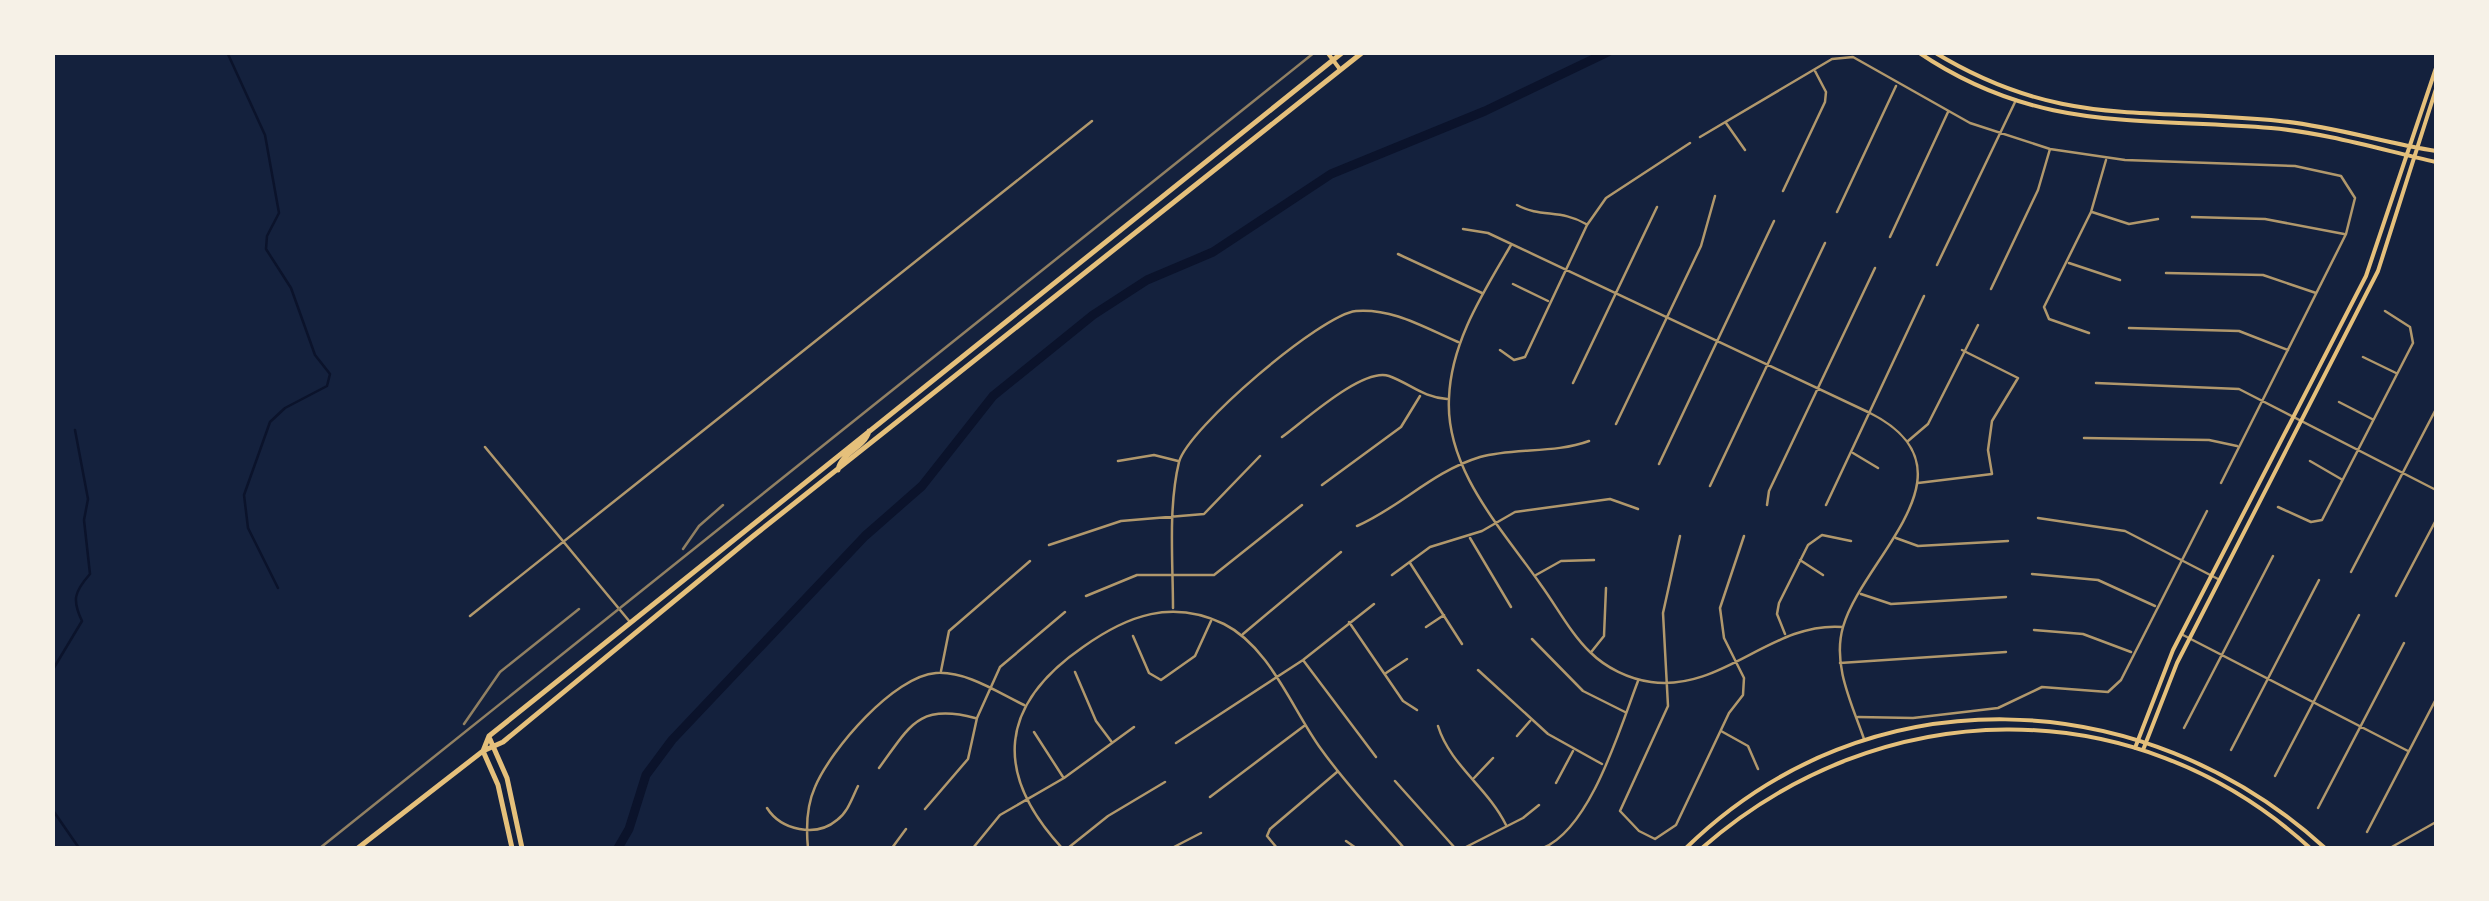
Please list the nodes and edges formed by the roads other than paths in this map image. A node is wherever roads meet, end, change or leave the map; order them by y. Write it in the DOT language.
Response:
graph roads {
  1 [pos="1327,52"];
  2 [pos="1363,52"];
  3 [pos="1918,52"];
  4 [pos="1934,52"];
  5 [pos="1341,53"];
  6 [pos="1333,60"];
  7 [pos="1348,64"];
  8 [pos="2436,68"];
  9 [pos="1341,70"];
  10 [pos="1814,70"];
  11 [pos="1897,85"];
  12 [pos="2436,90"];
  13 [pos="2019,93"];
  14 [pos="2016,102"];
  15 [pos="1948,112"];
  16 [pos="2152,117"];
  17 [pos="1092,121"];
  18 [pos="1725,122"];
  19 [pos="2152,125"];
  20 [pos="2001,135"];
  21 [pos="1700,137"];
  22 [pos="1690,143"];
  23 [pos="2409,145"];
  24 [pos="2416,148"];
  25 [pos="2050,149"];
  26 [pos="1745,150"];
  27 [pos="2436,152"];
  28 [pos="2406,155"];
  29 [pos="2414,157"];
  30 [pos="2106,158"];
  31 [pos="2436,162"];
  32 [pos="1783,191"];
  33 [pos="1715,196"];
  34 [pos="1516,205"];
  35 [pos="1657,207"];
  36 [pos="1837,212"];
  37 [pos="2091,212"];
  38 [pos="2192,217"];
  39 [pos="2158,219"];
  40 [pos="1774,221"];
  41 [pos="1587,224"];
  42 [pos="1463,229"];
  43 [pos="2346,234"];
  44 [pos="1890,236"];
  45 [pos="1825,243"];
  46 [pos="1512,244"];
  47 [pos="1398,254"];
  48 [pos="2067,262"];
  49 [pos="1937,265"];
  50 [pos="1875,268"];
  51 [pos="1565,269"];
  52 [pos="2166,273"];
  53 [pos="2120,280"];
  54 [pos="1512,284"];
  55 [pos="1991,290"];
  56 [pos="1616,293"];
  57 [pos="1483,294"];
  58 [pos="2318,294"];
  59 [pos="1924,296"];
  60 [pos="1550,302"];
  61 [pos="2385,311"];
  62 [pos="1667,317"];
  63 [pos="1978,325"];
  64 [pos="2130,328"];
  65 [pos="2089,334"];
  66 [pos="1717,341"];
  67 [pos="1459,342"];
  68 [pos="1500,350"];
  69 [pos="1962,350"];
  70 [pos="2289,351"];
  71 [pos="2364,357"];
  72 [pos="1768,365"];
  73 [pos="2397,374"];
  74 [pos="1572,383"];
  75 [pos="2096,383"];
  76 [pos="1818,389"];
  77 [pos="1420,395"];
  78 [pos="1448,399"];
  79 [pos="2261,400"];
  80 [pos="2339,402"];
  81 [pos="2436,409"];
  82 [pos="1870,413"];
  83 [pos="2292,418"];
  84 [pos="2374,420"];
  85 [pos="2301,422"];
  86 [pos="1616,424"];
  87 [pos="869,431"];
  88 [pos="1282,437"];
  89 [pos="2084,438"];
  90 [pos="1589,441"];
  91 [pos="1907,442"];
  92 [pos="2238,446"];
  93 [pos="485,447"];
  94 [pos="2358,450"];
  95 [pos="1852,452"];
  96 [pos="1260,456"];
  97 [pos="1118,461"];
  98 [pos="1179,461"];
  99 [pos="2310,461"];
  100 [pos="1461,464"];
  101 [pos="1659,464"];
  102 [pos="1878,468"];
  103 [pos="838,470"];
  104 [pos="2403,474"];
  105 [pos="2342,480"];
  106 [pos="2221,483"];
  107 [pos="1322,484"];
  108 [pos="1918,484"];
  109 [pos="1710,486"];
  110 [pos="2436,490"];
  111 [pos="1302,505"];
  112 [pos="1767,505"];
  113 [pos="1826,505"];
  114 [pos="2278,507"];
  115 [pos="1638,509"];
  116 [pos="2206,511"];
  117 [pos="1174,518"];
  118 [pos="2038,518"];
  119 [pos="2436,520"];
  120 [pos="1497,523"];
  121 [pos="1357,526"];
  122 [pos="1469,536"];
  123 [pos="1680,536"];
  124 [pos="1744,536"];
  125 [pos="1894,537"];
  126 [pos="1850,540"];
  127 [pos="2008,541"];
  128 [pos="567,542"];
  129 [pos="1049,546"];
  130 [pos="1341,552"];
  131 [pos="2272,556"];
  132 [pos="2179,558"];
  133 [pos="1594,560"];
  134 [pos="1800,560"];
  135 [pos="1030,561"];
  136 [pos="1410,562"];
  137 [pos="2352,572"];
  138 [pos="2032,574"];
  139 [pos="1392,575"];
  140 [pos="1824,575"];
  141 [pos="1173,576"];
  142 [pos="1535,576"];
  143 [pos="2212,576"];
  144 [pos="2219,580"];
  145 [pos="2318,580"];
  146 [pos="1606,588"];
  147 [pos="1861,594"];
  148 [pos="1086,596"];
  149 [pos="2006,596"];
  150 [pos="2396,596"];
  151 [pos="1374,604"];
  152 [pos="2156,606"];
  153 [pos="1511,607"];
  154 [pos="1173,610"];
  155 [pos="1066,612"];
  156 [pos="1446,614"];
  157 [pos="2359,614"];
  158 [pos="470,616"];
  159 [pos="1212,620"];
  160 [pos="1349,622"];
  161 [pos="631,623"];
  162 [pos="1843,626"];
  163 [pos="1426,627"];
  164 [pos="2034,630"];
  165 [pos="2182,634"];
  166 [pos="1242,635"];
  167 [pos="1134,636"];
  168 [pos="1785,636"];
  169 [pos="2189,638"];
  170 [pos="1532,639"];
  171 [pos="2404,642"];
  172 [pos="1462,644"];
  173 [pos="1590,652"];
  174 [pos="2006,652"];
  175 [pos="2132,653"];
  176 [pos="2222,655"];
  177 [pos="1407,659"];
  178 [pos="1303,660"];
  179 [pos="1736,662"];
  180 [pos="1840,663"];
  181 [pos="1478,670"];
  182 [pos="942,672"];
  183 [pos="1075,672"];
  184 [pos="1384,674"];
  185 [pos="1274,678"];
  186 [pos="2268,678"];
  187 [pos="1638,680"];
  188 [pos="1670,684"];
  189 [pos="990,689"];
  190 [pos="2436,699"];
  191 [pos="2313,702"];
  192 [pos="1024,705"];
  193 [pos="1417,710"];
  194 [pos="1626,713"];
  195 [pos="977,718"];
  196 [pos="1856,718"];
  197 [pos="1531,720"];
  198 [pos="1305,726"];
  199 [pos="1438,726"];
  200 [pos="2361,726"];
  201 [pos="1134,727"];
  202 [pos="2184,728"];
  203 [pos="1720,730"];
  204 [pos="1034,732"];
  205 [pos="489,736"];
  206 [pos="1517,736"];
  207 [pos="2138,738"];
  208 [pos="2146,740"];
  209 [pos="1864,741"];
  210 [pos="1112,742"];
  211 [pos="1176,742"];
  212 [pos="494,746"];
  213 [pos="2135,748"];
  214 [pos="1574,750"];
  215 [pos="2143,750"];
  216 [pos="2231,750"];
  217 [pos="483,751"];
  218 [pos="2408,752"];
  219 [pos="1376,757"];
  220 [pos="1494,758"];
  221 [pos="1604,765"];
  222 [pos="879,768"];
  223 [pos="1758,769"];
  224 [pos="1338,770"];
  225 [pos="2275,776"];
  226 [pos="1064,778"];
  227 [pos="1472,779"];
  228 [pos="1395,780"];
  229 [pos="1164,782"];
  230 [pos="1556,784"];
  231 [pos="858,786"];
  232 [pos="1210,797"];
  233 [pos="1024,800"];
  234 [pos="1540,804"];
  235 [pos="768,808"];
  236 [pos="2318,808"];
  237 [pos="925,809"];
  238 [pos="2265,811"];
  239 [pos="2282,811"];
  240 [pos="2436,822"];
  241 [pos="1506,825"];
  242 [pos="806,830"];
  243 [pos="906,830"];
  244 [pos="2366,832"];
  245 [pos="1201,833"];
  246 [pos="1346,841"];
  247 [pos="358,848"];
  248 [pos="512,848"];
  249 [pos="522,848"];
  250 [pos="808,848"];
  251 [pos="892,848"];
  252 [pos="973,848"];
  253 [pos="1062,848"];
  254 [pos="1068,848"];
  255 [pos="1172,848"];
  256 [pos="1277,848"];
  257 [pos="1356,848"];
  258 [pos="1404,848"];
  259 [pos="1455,848"];
  260 [pos="1464,848"];
  261 [pos="1542,848"];
  262 [pos="1686,848"];
  263 [pos="1702,848"];
  264 [pos="2310,848"];
  265 [pos="2325,848"];
  266 [pos="2390,848"];
  1 -- 6 [label="main road"];
  2 -- 7 [label="main road"];
  3 -- 14 [label="main road"];
  4 -- 13 [label="main road"];
  5 -- 6 [label="main road"];
  5 -- 7 [label="main road"];
  6 -- 9 [label="main road"];
  6 -- 87 [label="main road"];
  7 -- 9 [label="main road"];
  8 -- 23 [label="main road"];
  9 -- 103 [label="main road"];
  10 -- 11 [label="street"];
  10 -- 18 [label="street"];
  10 -- 32 [label="street"];
  11 -- 15 [label="street"];
  11 -- 36 [label="street"];
  12 -- 24 [label="main road"];
  13 -- 14 [label="street"];
  13 -- 16 [label="main road"];
  14 -- 19 [label="main road"];
  14 -- 20 [label="street"];
  15 -- 20 [label="street"];
  15 -- 44 [label="street"];
  16 -- 19 [label="main road"];
  16 -- 23 [label="main road"];
  17 -- 128 [label="street"];
  18 -- 21 [label="street"];
  18 -- 26 [label="street"];
  19 -- 28 [label="main road"];
  20 -- 25 [label="street"];
  20 -- 49 [label="street"];
  22 -- 41 [label="street"];
  23 -- 24 [label="main road"];
  23 -- 28 [label="main road"];
  24 -- 27 [label="main road"];
  24 -- 29 [label="main road"];
  25 -- 30 [label="street"];
  25 -- 55 [label="street"];
  28 -- 29 [label="main road"];
  28 -- 83 [label="main road"];
  29 -- 31 [label="main road"];
  29 -- 85 [label="main road"];
  30 -- 37 [label="street"];
  30 -- 43 [label="street"];
  33 -- 62 [label="street"];
  34 -- 41 [label="street"];
  35 -- 56 [label="street"];
  37 -- 39 [label="street"];
  37 -- 48 [label="street"];
  38 -- 43 [label="street"];
  40 -- 66 [label="street"];
  41 -- 51 [label="street"];
  42 -- 46 [label="street"];
  43 -- 58 [label="street"];
  45 -- 72 [label="street"];
  46 -- 51 [label="street"];
  46 -- 57 [label="street"];
  47 -- 57 [label="street"];
  48 -- 53 [label="street"];
  48 -- 65 [label="street"];
  50 -- 76 [label="street"];
  51 -- 56 [label="street"];
  51 -- 60 [label="street"];
  52 -- 58 [label="street"];
  54 -- 60 [label="street"];
  56 -- 62 [label="street"];
  56 -- 74 [label="street"];
  57 -- 67 [label="street"];
  58 -- 70 [label="street"];
  59 -- 82 [label="street"];
  60 -- 68 [label="street"];
  61 -- 73 [label="street"];
  62 -- 66 [label="street"];
  62 -- 86 [label="street"];
  63 -- 69 [label="street"];
  64 -- 70 [label="street"];
  66 -- 72 [label="street"];
  66 -- 101 [label="street"];
  67 -- 78 [label="street"];
  67 -- 98 [label="street"];
  69 -- 91 [label="street"];
  69 -- 108 [label="street"];
  70 -- 79 [label="street"];
  71 -- 73 [label="street"];
  72 -- 76 [label="street"];
  72 -- 109 [label="street"];
  73 -- 84 [label="street"];
  75 -- 79 [label="street"];
  76 -- 82 [label="street"];
  76 -- 112 [label="street"];
  77 -- 78 [label="street"];
  77 -- 88 [label="street"];
  77 -- 107 [label="street"];
  78 -- 100 [label="street"];
  79 -- 83 [label="street"];
  79 -- 92 [label="street"];
  80 -- 84 [label="street"];
  81 -- 104 [label="street"];
  82 -- 91 [label="street"];
  82 -- 95 [label="street"];
  83 -- 85 [label="street"];
  83 -- 143 [label="main road"];
  84 -- 94 [label="street"];
  85 -- 94 [label="street"];
  85 -- 144 [label="main road"];
  87 -- 103 [label="main road"];
  87 -- 161 [label="main road"];
  89 -- 92 [label="street"];
  90 -- 100 [label="street"];
  91 -- 108 [label="street"];
  92 -- 106 [label="street"];
  93 -- 128 [label="street"];
  94 -- 104 [label="street"];
  94 -- 105 [label="street"];
  95 -- 102 [label="street"];
  95 -- 113 [label="street"];
  96 -- 117 [label="street"];
  97 -- 98 [label="street"];
  98 -- 117 [label="street"];
  99 -- 105 [label="street"];
  100 -- 120 [label="street"];
  100 -- 121 [label="street"];
  103 -- 212 [label="main road"];
  104 -- 110 [label="street"];
  104 -- 137 [label="street"];
  105 -- 114 [label="street"];
  108 -- 125 [label="street"];
  111 -- 141 [label="street"];
  115 -- 120 [label="street"];
  116 -- 132 [label="street"];
  117 -- 129 [label="street"];
  117 -- 141 [label="street"];
  118 -- 132 [label="street"];
  119 -- 150 [label="street"];
  120 -- 122 [label="street"];
  120 -- 142 [label="street"];
  122 -- 136 [label="street"];
  122 -- 153 [label="street"];
  123 -- 188 [label="street"];
  124 -- 179 [label="street"];
  125 -- 127 [label="street"];
  125 -- 147 [label="street"];
  126 -- 134 [label="street"];
  128 -- 158 [label="street"];
  128 -- 161 [label="street"];
  130 -- 166 [label="street"];
  131 -- 176 [label="street"];
  132 -- 143 [label="street"];
  132 -- 152 [label="street"];
  133 -- 142 [label="street"];
  134 -- 140 [label="street"];
  134 -- 168 [label="street"];
  135 -- 182 [label="street"];
  136 -- 139 [label="street"];
  136 -- 156 [label="street"];
  138 -- 152 [label="street"];
  141 -- 148 [label="street"];
  141 -- 154 [label="street"];
  142 -- 173 [label="street"];
  143 -- 144 [label="street"];
  143 -- 165 [label="main road"];
  144 -- 169 [label="main road"];
  145 -- 186 [label="street"];
  146 -- 173 [label="street"];
  147 -- 149 [label="street"];
  147 -- 162 [label="street"];
  151 -- 160 [label="street"];
  152 -- 175 [label="street"];
  154 -- 159 [label="street"];
  154 -- 192 [label="street"];
  155 -- 189 [label="street"];
  156 -- 163 [label="street"];
  156 -- 172 [label="street"];
  157 -- 191 [label="street"];
  159 -- 166 [label="street"];
  159 -- 167 [label="street"];
  160 -- 178 [label="street"];
  160 -- 184 [label="street"];
  161 -- 205 [label="main road"];
  162 -- 168 [label="street"];
  162 -- 180 [label="street"];
  164 -- 175 [label="street"];
  165 -- 169 [label="street"];
  165 -- 207 [label="main road"];
  166 -- 185 [label="street"];
  168 -- 179 [label="street"];
  169 -- 176 [label="street"];
  169 -- 208 [label="main road"];
  170 -- 194 [label="street"];
  171 -- 200 [label="street"];
  173 -- 187 [label="street"];
  174 -- 180 [label="street"];
  175 -- 196 [label="street"];
  176 -- 186 [label="street"];
  176 -- 202 [label="street"];
  177 -- 184 [label="street"];
  178 -- 185 [label="street"];
  178 -- 219 [label="street"];
  179 -- 188 [label="street"];
  179 -- 203 [label="street"];
  180 -- 196 [label="street"];
  181 -- 197 [label="street"];
  182 -- 189 [label="street"];
  182 -- 242 [label="street"];
  183 -- 210 [label="street"];
  184 -- 193 [label="street"];
  185 -- 198 [label="street"];
  185 -- 211 [label="street"];
  186 -- 191 [label="street"];
  186 -- 216 [label="street"];
  187 -- 188 [label="street"];
  187 -- 194 [label="street"];
  188 -- 203 [label="street"];
  189 -- 192 [label="street"];
  189 -- 195 [label="street"];
  190 -- 218 [label="street"];
  191 -- 200 [label="street"];
  191 -- 225 [label="street"];
  192 -- 233 [label="street"];
  194 -- 221 [label="street"];
  195 -- 222 [label="street"];
  195 -- 237 [label="street"];
  196 -- 209 [label="street"];
  197 -- 206 [label="street"];
  197 -- 214 [label="street"];
  198 -- 224 [label="street"];
  198 -- 232 [label="street"];
  199 -- 227 [label="street"];
  200 -- 218 [label="street"];
  200 -- 236 [label="street"];
  201 -- 210 [label="street"];
  203 -- 223 [label="street"];
  204 -- 226 [label="street"];
  205 -- 212 [label="main road"];
  205 -- 217 [label="main road"];
  207 -- 208 [label="main road"];
  207 -- 209 [label="main road"];
  207 -- 213 [label="main road"];
  208 -- 215 [label="main road"];
  208 -- 239 [label="main road"];
  209 -- 262 [label="main road"];
  210 -- 226 [label="street"];
  212 -- 217 [label="main road"];
  212 -- 249 [label="main road"];
  213 -- 215 [label="main road"];
  213 -- 263 [label="main road"];
  214 -- 221 [label="street"];
  214 -- 230 [label="street"];
  215 -- 238 [label="main road"];
  217 -- 247 [label="main road"];
  217 -- 248 [label="main road"];
  218 -- 244 [label="street"];
  220 -- 227 [label="street"];
  221 -- 261 [label="street"];
  224 -- 256 [label="street"];
  224 -- 258 [label="street"];
  226 -- 233 [label="street"];
  227 -- 241 [label="street"];
  228 -- 259 [label="street"];
  229 -- 254 [label="street"];
  231 -- 242 [label="street"];
  233 -- 252 [label="street"];
  233 -- 253 [label="street"];
  234 -- 241 [label="street"];
  235 -- 242 [label="street"];
  238 -- 239 [label="main road"];
  238 -- 264 [label="main road"];
  239 -- 265 [label="main road"];
  240 -- 266 [label="street"];
  241 -- 260 [label="street"];
  242 -- 250 [label="street"];
  243 -- 251 [label="street"];
  245 -- 255 [label="street"];
  246 -- 257 [label="street"];
}
